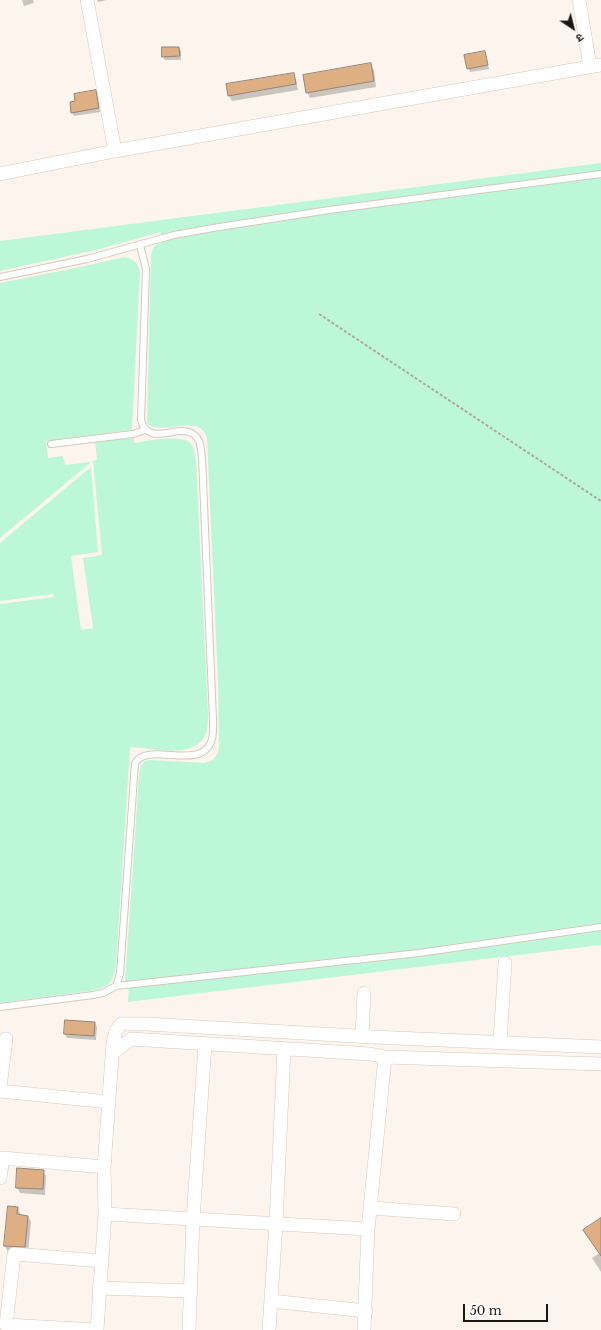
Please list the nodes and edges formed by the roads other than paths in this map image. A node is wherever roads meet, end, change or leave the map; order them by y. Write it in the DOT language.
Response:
graph roads {
  1 [pos="87,0"];
  2 [pos="579,0"];
  3 [pos="596,65"];
  4 [pos="115,151"];
  5 [pos="0,174"];
  6 [pos="601,174"];
  7 [pos="140,245"];
  8 [pos="0,277"];
  9 [pos="145,430"];
  10 [pos="51,444"];
  11 [pos="601,927"];
  12 [pos="505,963"];
  13 [pos="116,986"];
  14 [pos="364,993"];
  15 [pos="0,1007"];
  16 [pos="367,1037"];
  17 [pos="6,1039"];
  18 [pos="500,1042"];
  19 [pos="205,1044"];
  20 [pos="601,1047"];
  21 [pos="284,1049"];
  22 [pos="114,1052"];
  23 [pos="370,1054"];
  24 [pos="385,1056"];
  25 [pos="601,1064"];
  26 [pos="0,1087"];
  27 [pos="0,1091"];
  28 [pos="109,1102"];
  29 [pos="104,1167"];
  30 [pos="0,1178"];
  31 [pos="371,1208"];
  32 [pos="104,1214"];
  33 [pos="454,1214"];
  34 [pos="193,1220"];
  35 [pos="276,1224"];
  36 [pos="368,1229"];
  37 [pos="101,1262"];
  38 [pos="99,1288"];
  39 [pos="190,1291"];
  40 [pos="271,1301"];
  41 [pos="366,1311"];
  42 [pos="97,1330"];
  43 [pos="189,1330"];
  44 [pos="269,1330"];
  45 [pos="364,1330"];
  1 -- 4 [label="street"];
  2 -- 3 [label="street"];
  3 -- 4 [label="street"];
  4 -- 5 [label="street"];
  6 -- 7 [label="lane"];
  7 -- 8 [label="lane"];
  7 -- 9 [label="lane"];
  9 -- 10 [label="lane"];
  9 -- 13 [label="lane"];
  11 -- 13 [label="lane"];
  12 -- 18 [label="street"];
  13 -- 15 [label="lane"];
  14 -- 16 [label="street"];
  16 -- 18 [label="street"];
  16 -- 22 [label="street"];
  16 -- 23 [label="street"];
  17 -- 26 [label="street"];
  18 -- 20 [label="street"];
  19 -- 21 [label="street"];
  19 -- 22 [label="street"];
  19 -- 34 [label="street"];
  21 -- 23 [label="street"];
  21 -- 35 [label="street"];
  22 -- 28 [label="street"];
  23 -- 24 [label="street"];
  24 -- 25 [label="street"];
  24 -- 31 [label="street"];
  27 -- 28 [label="street"];
  28 -- 29 [label="street"];
  29 -- 30 [label="street"];
  29 -- 32 [label="street"];
  31 -- 33 [label="street"];
  31 -- 36 [label="street"];
  32 -- 34 [label="street"];
  32 -- 37 [label="street"];
  34 -- 35 [label="street"];
  34 -- 39 [label="street"];
  35 -- 36 [label="street"];
  35 -- 40 [label="street"];
  36 -- 41 [label="street"];
  37 -- 38 [label="street"];
  37 -- 42 [label="street"];
  38 -- 39 [label="street"];
  38 -- 42 [label="street"];
  39 -- 43 [label="street"];
  40 -- 41 [label="street"];
  40 -- 44 [label="street"];
  41 -- 45 [label="street"];
}
